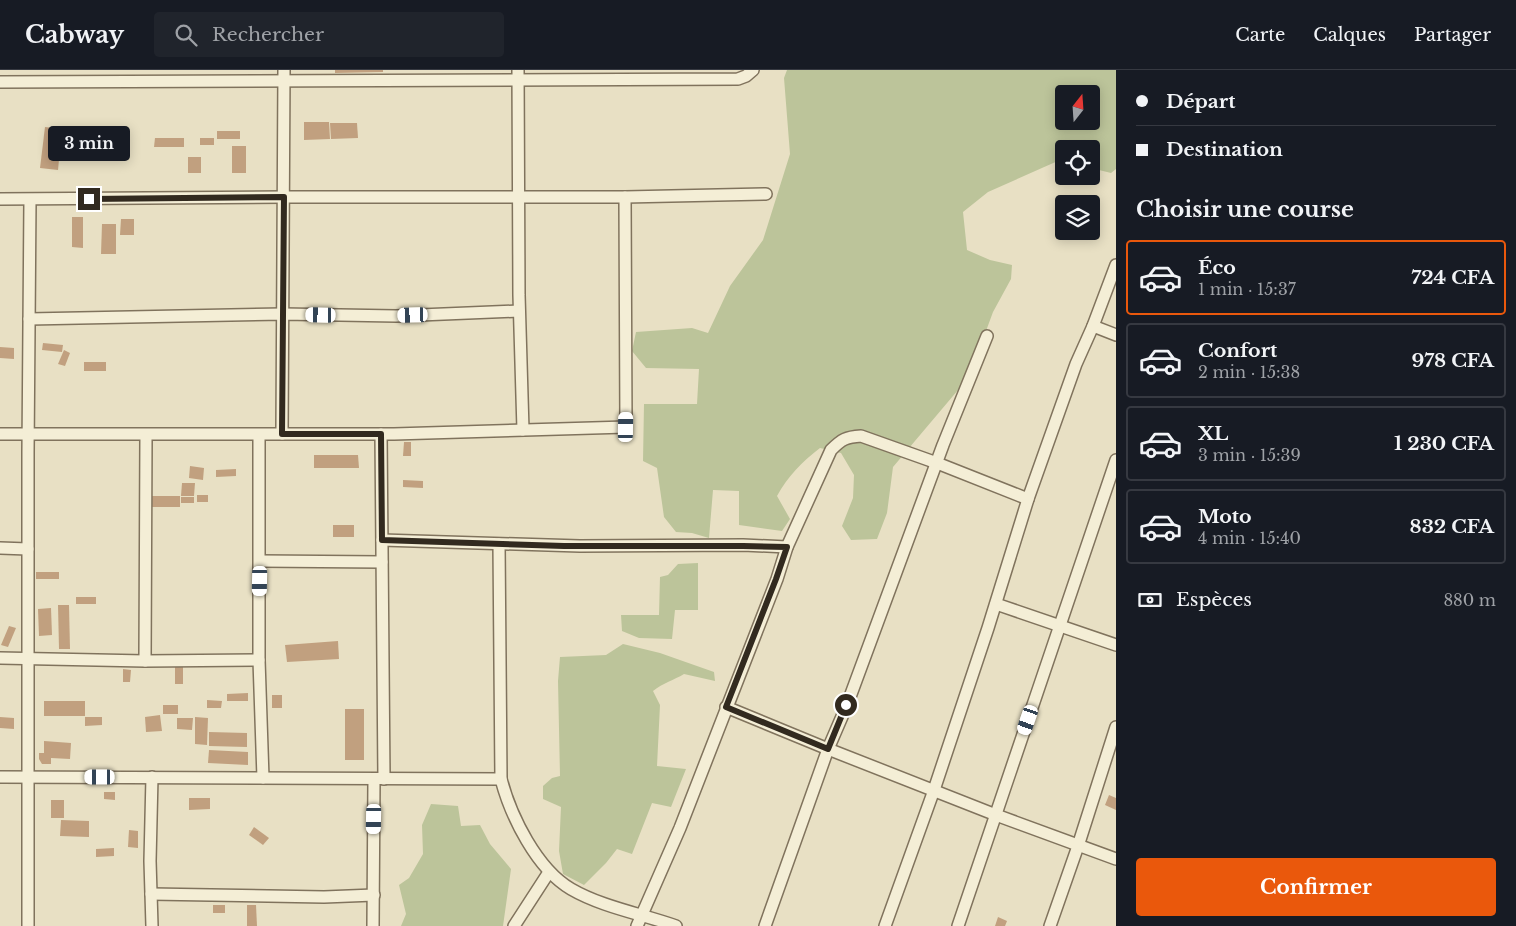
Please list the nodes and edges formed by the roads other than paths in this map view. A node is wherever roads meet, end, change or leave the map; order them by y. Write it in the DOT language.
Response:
graph roads {
  1 [pos="80,70"];
  2 [pos="753,70"];
  3 [pos="407,75"];
  4 [pos="518,75"];
  5 [pos="284,76"];
  6 [pos="76,81"];
  7 [pos="0,82"];
  8 [pos="766,194"];
  9 [pos="518,196"];
  10 [pos="284,197"];
  11 [pos="625,197"];
  12 [pos="0,199"];
  13 [pos="30,200"];
  14 [pos="1116,265"];
  15 [pos="519,311"];
  16 [pos="283,314"];
  17 [pos="29,319"];
  18 [pos="1093,326"];
  19 [pos="1116,335"];
  20 [pos="988,336"];
  21 [pos="523,430"];
  22 [pos="0,434"];
  23 [pos="282,434"];
  24 [pos="381,434"];
  25 [pos="28,435"];
  26 [pos="146,435"];
  27 [pos="259,435"];
  28 [pos="1116,460"];
  29 [pos="937,463"];
  30 [pos="1028,499"];
  31 [pos="382,540"];
  32 [pos="499,544"];
  33 [pos="787,547"];
  34 [pos="0,548"];
  35 [pos="28,549"];
  36 [pos="260,561"];
  37 [pos="382,562"];
  38 [pos="996,604"];
  39 [pos="1060,626"];
  40 [pos="1116,645"];
  41 [pos="0,658"];
  42 [pos="28,658"];
  43 [pos="259,660"];
  44 [pos="145,661"];
  45 [pos="726,707"];
  46 [pos="1116,727"];
  47 [pos="828,749"];
  48 [pos="0,777"];
  49 [pos="29,777"];
  50 [pos="152,777"];
  51 [pos="263,778"];
  52 [pos="379,779"];
  53 [pos="501,779"];
  54 [pos="934,790"];
  55 [pos="996,815"];
  56 [pos="1078,846"];
  57 [pos="1116,859"];
  58 [pos="549,872"];
  59 [pos="151,894"];
  60 [pos="374,895"];
  61 [pos="642,914"];
  62 [pos="28,926"];
  63 [pos="152,926"];
  64 [pos="373,926"];
  65 [pos="514,926"];
  66 [pos="638,926"];
  67 [pos="676,926"];
  68 [pos="765,926"];
  69 [pos="885,926"];
  70 [pos="958,926"];
  71 [pos="1050,926"];
  1 -- 6 [label="street"];
  2 -- 4 [label="street"];
  3 -- 4 [label="street"];
  3 -- 5 [label="street"];
  4 -- 9 [label="street"];
  5 -- 6 [label="street"];
  5 -- 10 [label="street"];
  6 -- 7 [label="street"];
  8 -- 11 [label="street"];
  9 -- 10 [label="street"];
  9 -- 11 [label="street"];
  9 -- 15 [label="street"];
  10 -- 13 [label="street"];
  10 -- 16 [label="street"];
  11 -- 21 [label="street"];
  12 -- 13 [label="street"];
  13 -- 17 [label="street"];
  14 -- 18 [label="street"];
  15 -- 16 [label="street"];
  15 -- 21 [label="street"];
  16 -- 17 [label="street"];
  16 -- 23 [label="street"];
  17 -- 25 [label="street"];
  18 -- 19 [label="street"];
  18 -- 30 [label="street"];
  20 -- 29 [label="street"];
  21 -- 24 [label="street"];
  22 -- 25 [label="street"];
  23 -- 24 [label="street"];
  23 -- 27 [label="street"];
  24 -- 31 [label="street"];
  25 -- 26 [label="street"];
  25 -- 35 [label="street"];
  26 -- 27 [label="street"];
  26 -- 44 [label="street"];
  27 -- 36 [label="street"];
  28 -- 39 [label="street"];
  29 -- 30 [label="street"];
  29 -- 33 [label="street"];
  29 -- 47 [label="street"];
  30 -- 38 [label="street"];
  31 -- 32 [label="street"];
  31 -- 37 [label="street"];
  32 -- 33 [label="street"];
  32 -- 53 [label="street"];
  33 -- 45 [label="street"];
  34 -- 35 [label="street"];
  35 -- 42 [label="street"];
  36 -- 37 [label="street"];
  36 -- 43 [label="street"];
  37 -- 52 [label="street"];
  38 -- 39 [label="street"];
  38 -- 54 [label="street"];
  39 -- 40 [label="street"];
  39 -- 55 [label="street"];
  41 -- 42 [label="street"];
  42 -- 44 [label="street"];
  42 -- 49 [label="street"];
  43 -- 44 [label="street"];
  43 -- 51 [label="street"];
  45 -- 47 [label="street"];
  45 -- 61 [label="street"];
  46 -- 56 [label="street"];
  47 -- 54 [label="street"];
  47 -- 68 [label="street"];
  48 -- 49 [label="street"];
  49 -- 50 [label="street"];
  49 -- 62 [label="street"];
  50 -- 51 [label="street"];
  50 -- 59 [label="street"];
  51 -- 52 [label="street"];
  52 -- 53 [label="street"];
  52 -- 60 [label="street"];
  53 -- 58 [label="street"];
  54 -- 55 [label="street"];
  54 -- 69 [label="street"];
  55 -- 56 [label="street"];
  55 -- 70 [label="street"];
  56 -- 57 [label="street"];
  56 -- 71 [label="street"];
  58 -- 61 [label="street"];
  58 -- 65 [label="street"];
  59 -- 60 [label="street"];
  59 -- 63 [label="street"];
  60 -- 64 [label="street"];
  61 -- 66 [label="street"];
  61 -- 67 [label="street"];
}
